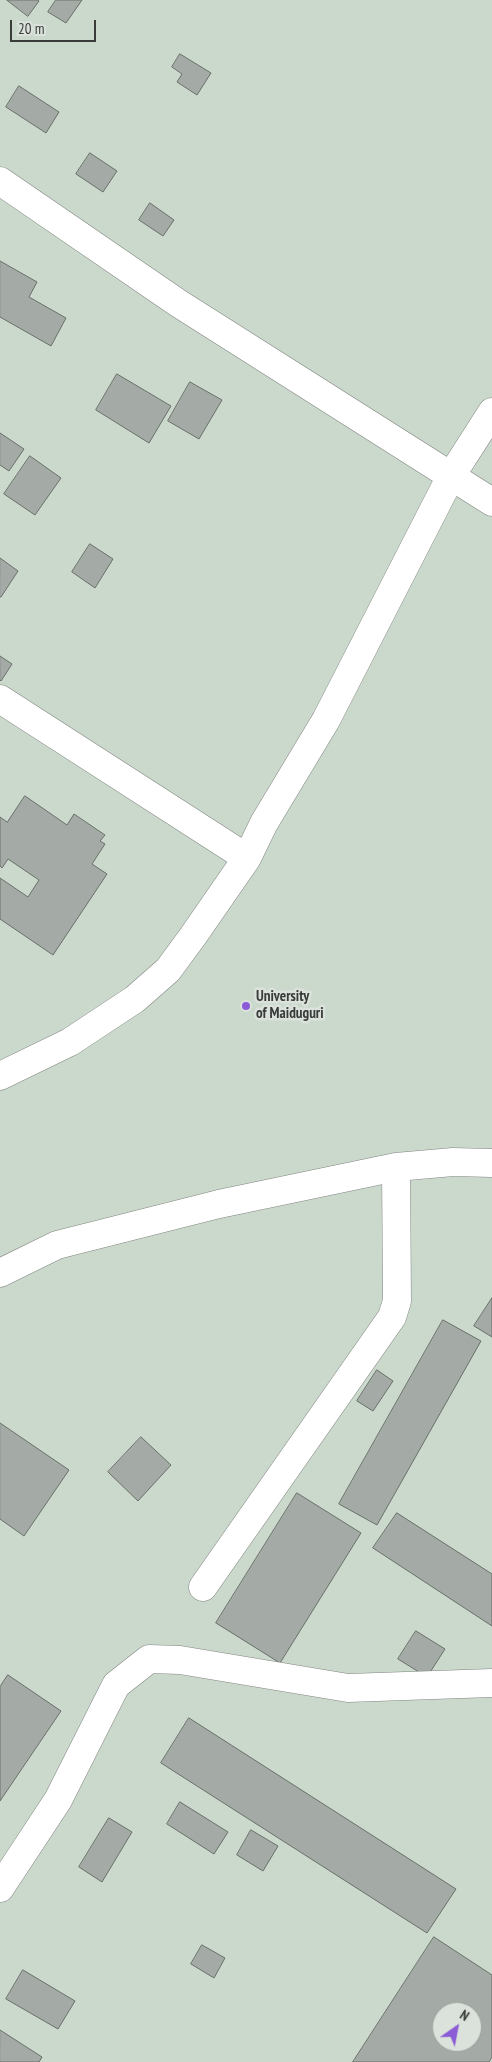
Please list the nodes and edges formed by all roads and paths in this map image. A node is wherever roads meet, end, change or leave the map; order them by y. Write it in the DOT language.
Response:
graph roads {
  1 [pos="0,181"];
  2 [pos="492,412"];
  3 [pos="451,476"];
  4 [pos="492,502"];
  5 [pos="0,699"];
  6 [pos="247,858"];
  7 [pos="0,1076"];
  8 [pos="492,1163"];
  9 [pos="396,1167"];
  10 [pos="0,1273"];
  11 [pos="203,1587"];
  12 [pos="492,1683"];
  13 [pos="0,1888"];
  1 -- 3 [label="street"];
  2 -- 3 [label="street"];
  3 -- 4 [label="street"];
  3 -- 6 [label="street"];
  5 -- 6 [label="street"];
  6 -- 7 [label="street"];
  8 -- 9 [label="street"];
  9 -- 10 [label="street"];
  9 -- 11 [label="street"];
  12 -- 13 [label="street"];
}
